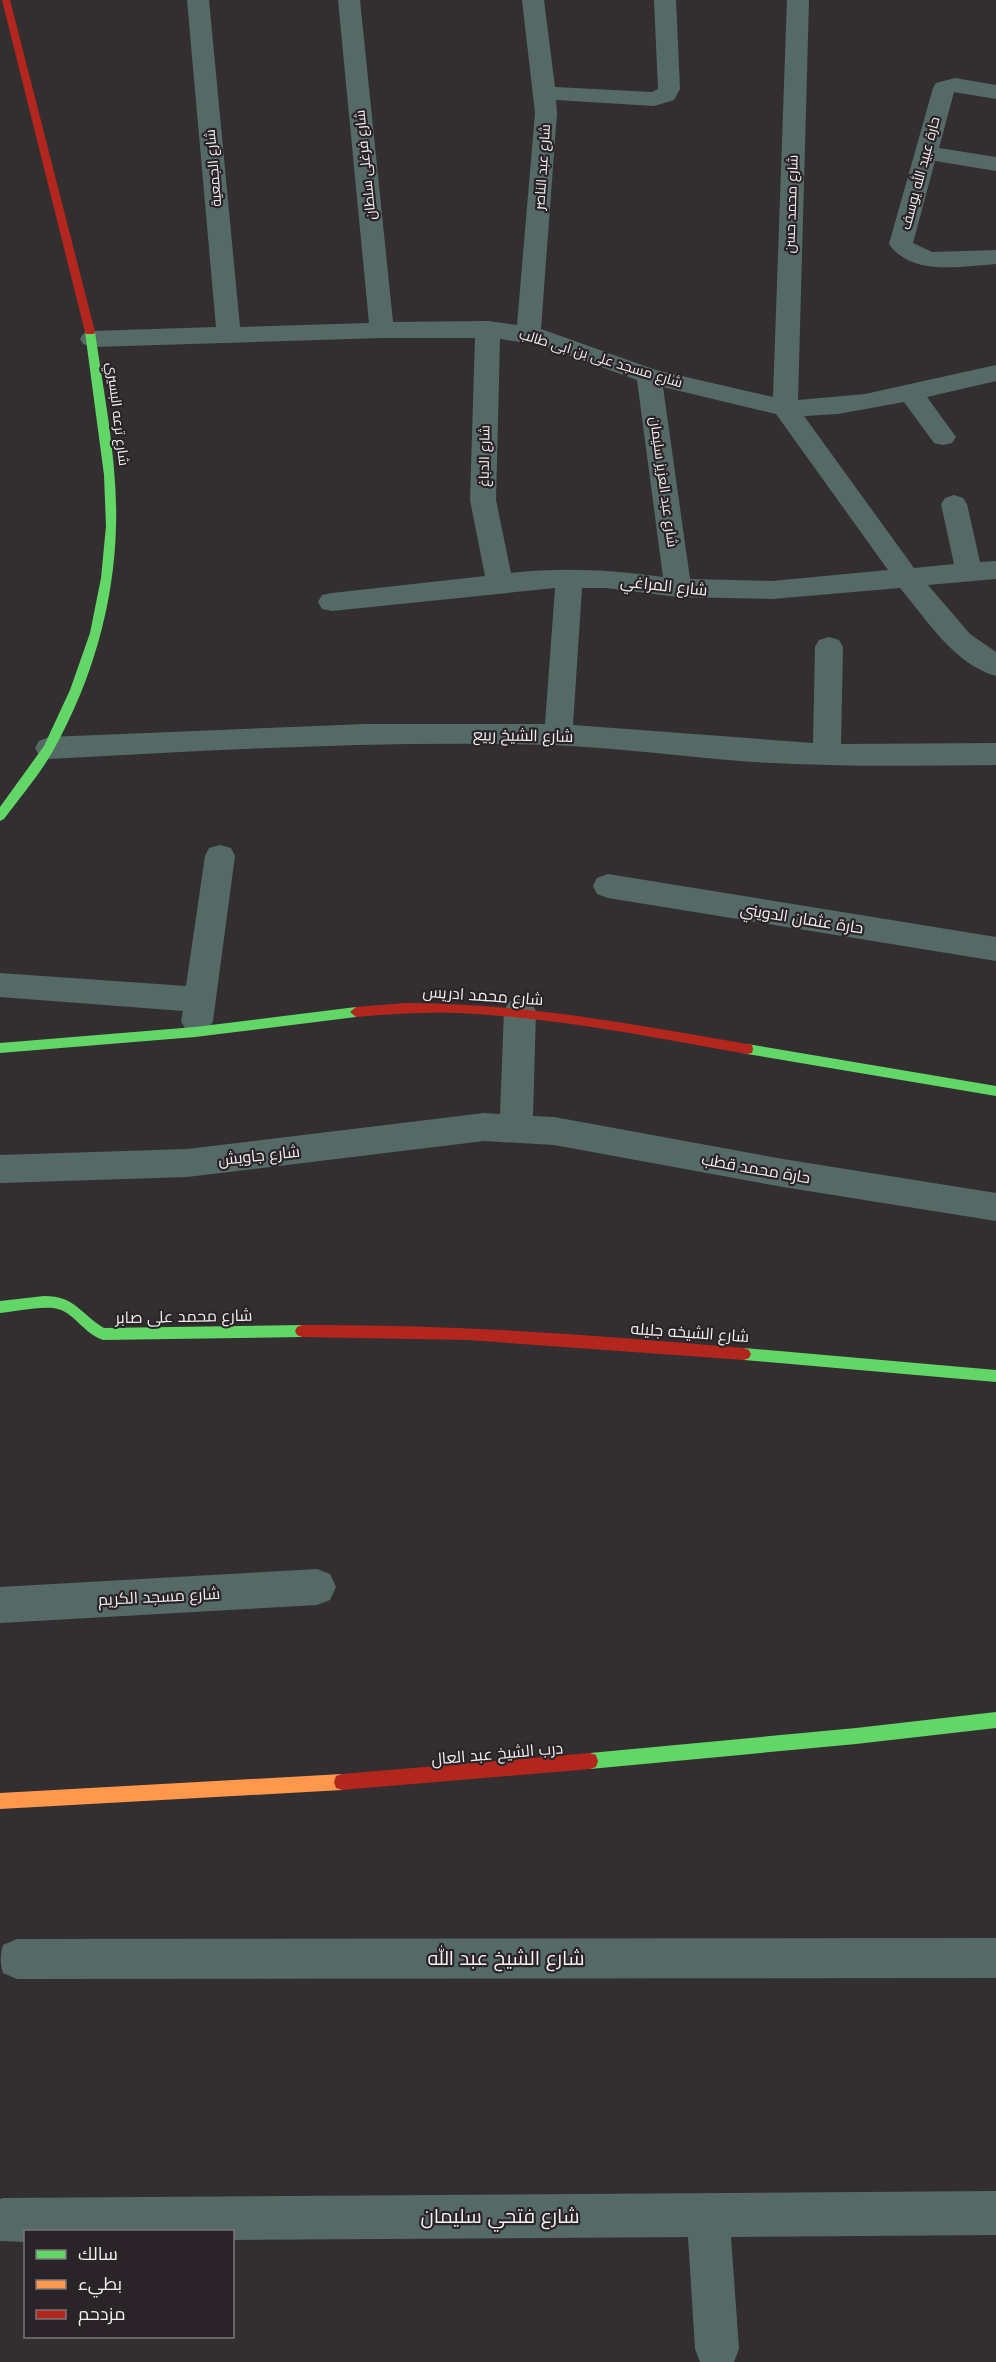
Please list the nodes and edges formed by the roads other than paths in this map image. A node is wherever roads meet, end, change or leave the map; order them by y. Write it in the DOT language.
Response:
graph roads {
  1 [pos="6,0"];
  2 [pos="198,0"];
  3 [pos="349,0"];
  4 [pos="533,0"];
  5 [pos="665,0"];
  6 [pos="798,0"];
  7 [pos="994,91"];
  8 [pos="545,93"];
  9 [pos="925,153"];
  10 [pos="996,164"];
  11 [pos="996,257"];
  12 [pos="488,329"];
  13 [pos="382,330"];
  14 [pos="528,334"];
  15 [pos="229,335"];
  16 [pos="92,339"];
  17 [pos="996,373"];
  18 [pos="649,376"];
  19 [pos="910,392"];
  20 [pos="785,408"];
  21 [pos="943,437"];
  22 [pos="954,504"];
  23 [pos="996,570"];
  24 [pos="969,573"];
  25 [pos="569,579"];
  26 [pos="908,579"];
  27 [pos="500,582"];
  28 [pos="678,588"];
  29 [pos="332,602"];
  30 [pos="829,647"];
  31 [pos="996,666"];
  32 [pos="558,735"];
  33 [pos="49,748"];
  34 [pos="827,754"];
  35 [pos="996,754"];
  36 [pos="0,816"];
  37 [pos="220,856"];
  38 [pos="608,886"];
  39 [pos="996,949"];
  40 [pos="0,985"];
  41 [pos="200,1000"];
  42 [pos="520,1011"];
  43 [pos="195,1032"];
  44 [pos="0,1048"];
  45 [pos="996,1091"];
  46 [pos="516,1127"];
  47 [pos="0,1169"];
  48 [pos="996,1208"];
  49 [pos="0,1307"];
  50 [pos="381,1330"];
  51 [pos="996,1376"];
  52 [pos="317,1587"];
  53 [pos="0,1605"];
  54 [pos="996,1720"];
  55 [pos="0,1801"];
  56 [pos="996,1958"];
  57 [pos="17,1959"];
  58 [pos="996,2212"];
  59 [pos="708,2215"];
  60 [pos="3,2220"];
  61 [pos="717,2349"];
  1 -- 16 [label="street, شارع ترعه البسيري"];
  2 -- 15 [label="street, شارع الجمعية"];
  3 -- 13 [label="street, شارع فرغلى سلطان"];
  4 -- 8 [label="street, شارع عبد الناصر"];
  5 -- 8 [label="street"];
  6 -- 20 [label="street, شارع محمد حسن"];
  7 -- 9 [label="street, حارة عبيد الله يوسف"];
  8 -- 14 [label="street, شارع عبد الناصر"];
  9 -- 10 [label="street"];
  9 -- 11 [label="street, حارة عبيد الله يوسف"];
  12 -- 13 [label="street, شارع مسجد على بن ابى طالب"];
  12 -- 14 [label="street, شارع مسجد على بن ابى طالب"];
  12 -- 27 [label="street, شارع الدباغ"];
  13 -- 15 [label="street, شارع مسجد على بن ابى طالب"];
  14 -- 18 [label="street, شارع مسجد على بن ابى طالب"];
  15 -- 16 [label="street, شارع مسجد على بن ابى طالب"];
  16 -- 33 [label="street, شارع ترعه البسيري"];
  17 -- 19 [label="street, شارع مسجد على بن ابى طالب"];
  18 -- 20 [label="street, شارع مسجد على بن ابى طالب"];
  18 -- 28 [label="street, شارع عبد العزيز سليمان"];
  19 -- 20 [label="street, شارع مسجد على بن ابى طالب"];
  19 -- 21 [label="street"];
  20 -- 26 [label="street"];
  22 -- 24 [label="street"];
  23 -- 24 [label="street, شارع المراغي"];
  24 -- 26 [label="street, شارع المراغي"];
  25 -- 27 [label="street, شارع المراغي"];
  25 -- 28 [label="street, شارع المراغي"];
  25 -- 32 [label="street"];
  26 -- 28 [label="street, شارع المراغي"];
  26 -- 31 [label="street"];
  27 -- 29 [label="street, شارع المراغي"];
  30 -- 34 [label="street"];
  32 -- 33 [label="street, شارع الشيخ ربيع"];
  32 -- 34 [label="street, شارع الشيخ ربيع"];
  33 -- 36 [label="street, شارع ترعه البسيري"];
  34 -- 35 [label="street, شارع الشيخ ربيع"];
  37 -- 41 [label="street"];
  38 -- 39 [label="street, حارة عثمان الدويني"];
  40 -- 41 [label="street"];
  41 -- 43 [label="street"];
  42 -- 43 [label="street, شارع محمد ادريس"];
  42 -- 45 [label="street, شارع محمد ادريس"];
  42 -- 46 [label="street"];
  43 -- 44 [label="street, شارع محمد ادريس"];
  46 -- 47 [label="street, شارع جاويش"];
  46 -- 48 [label="street, حارة محمد قطب"];
  49 -- 50 [label="street, شارع محمد على صابر"];
  50 -- 51 [label="street, شارع الشيخه جليله"];
  52 -- 53 [label="street, شارع مسجد الكريم"];
  54 -- 55 [label="street, درب الشيخ عبد العال"];
  56 -- 57 [label="street, شارع الشيخ عبد الله"];
  58 -- 59 [label="street, شارع فتحي سليمان"];
  59 -- 60 [label="street, شارع فتحي سليمان"];
  59 -- 61 [label="street"];
}
